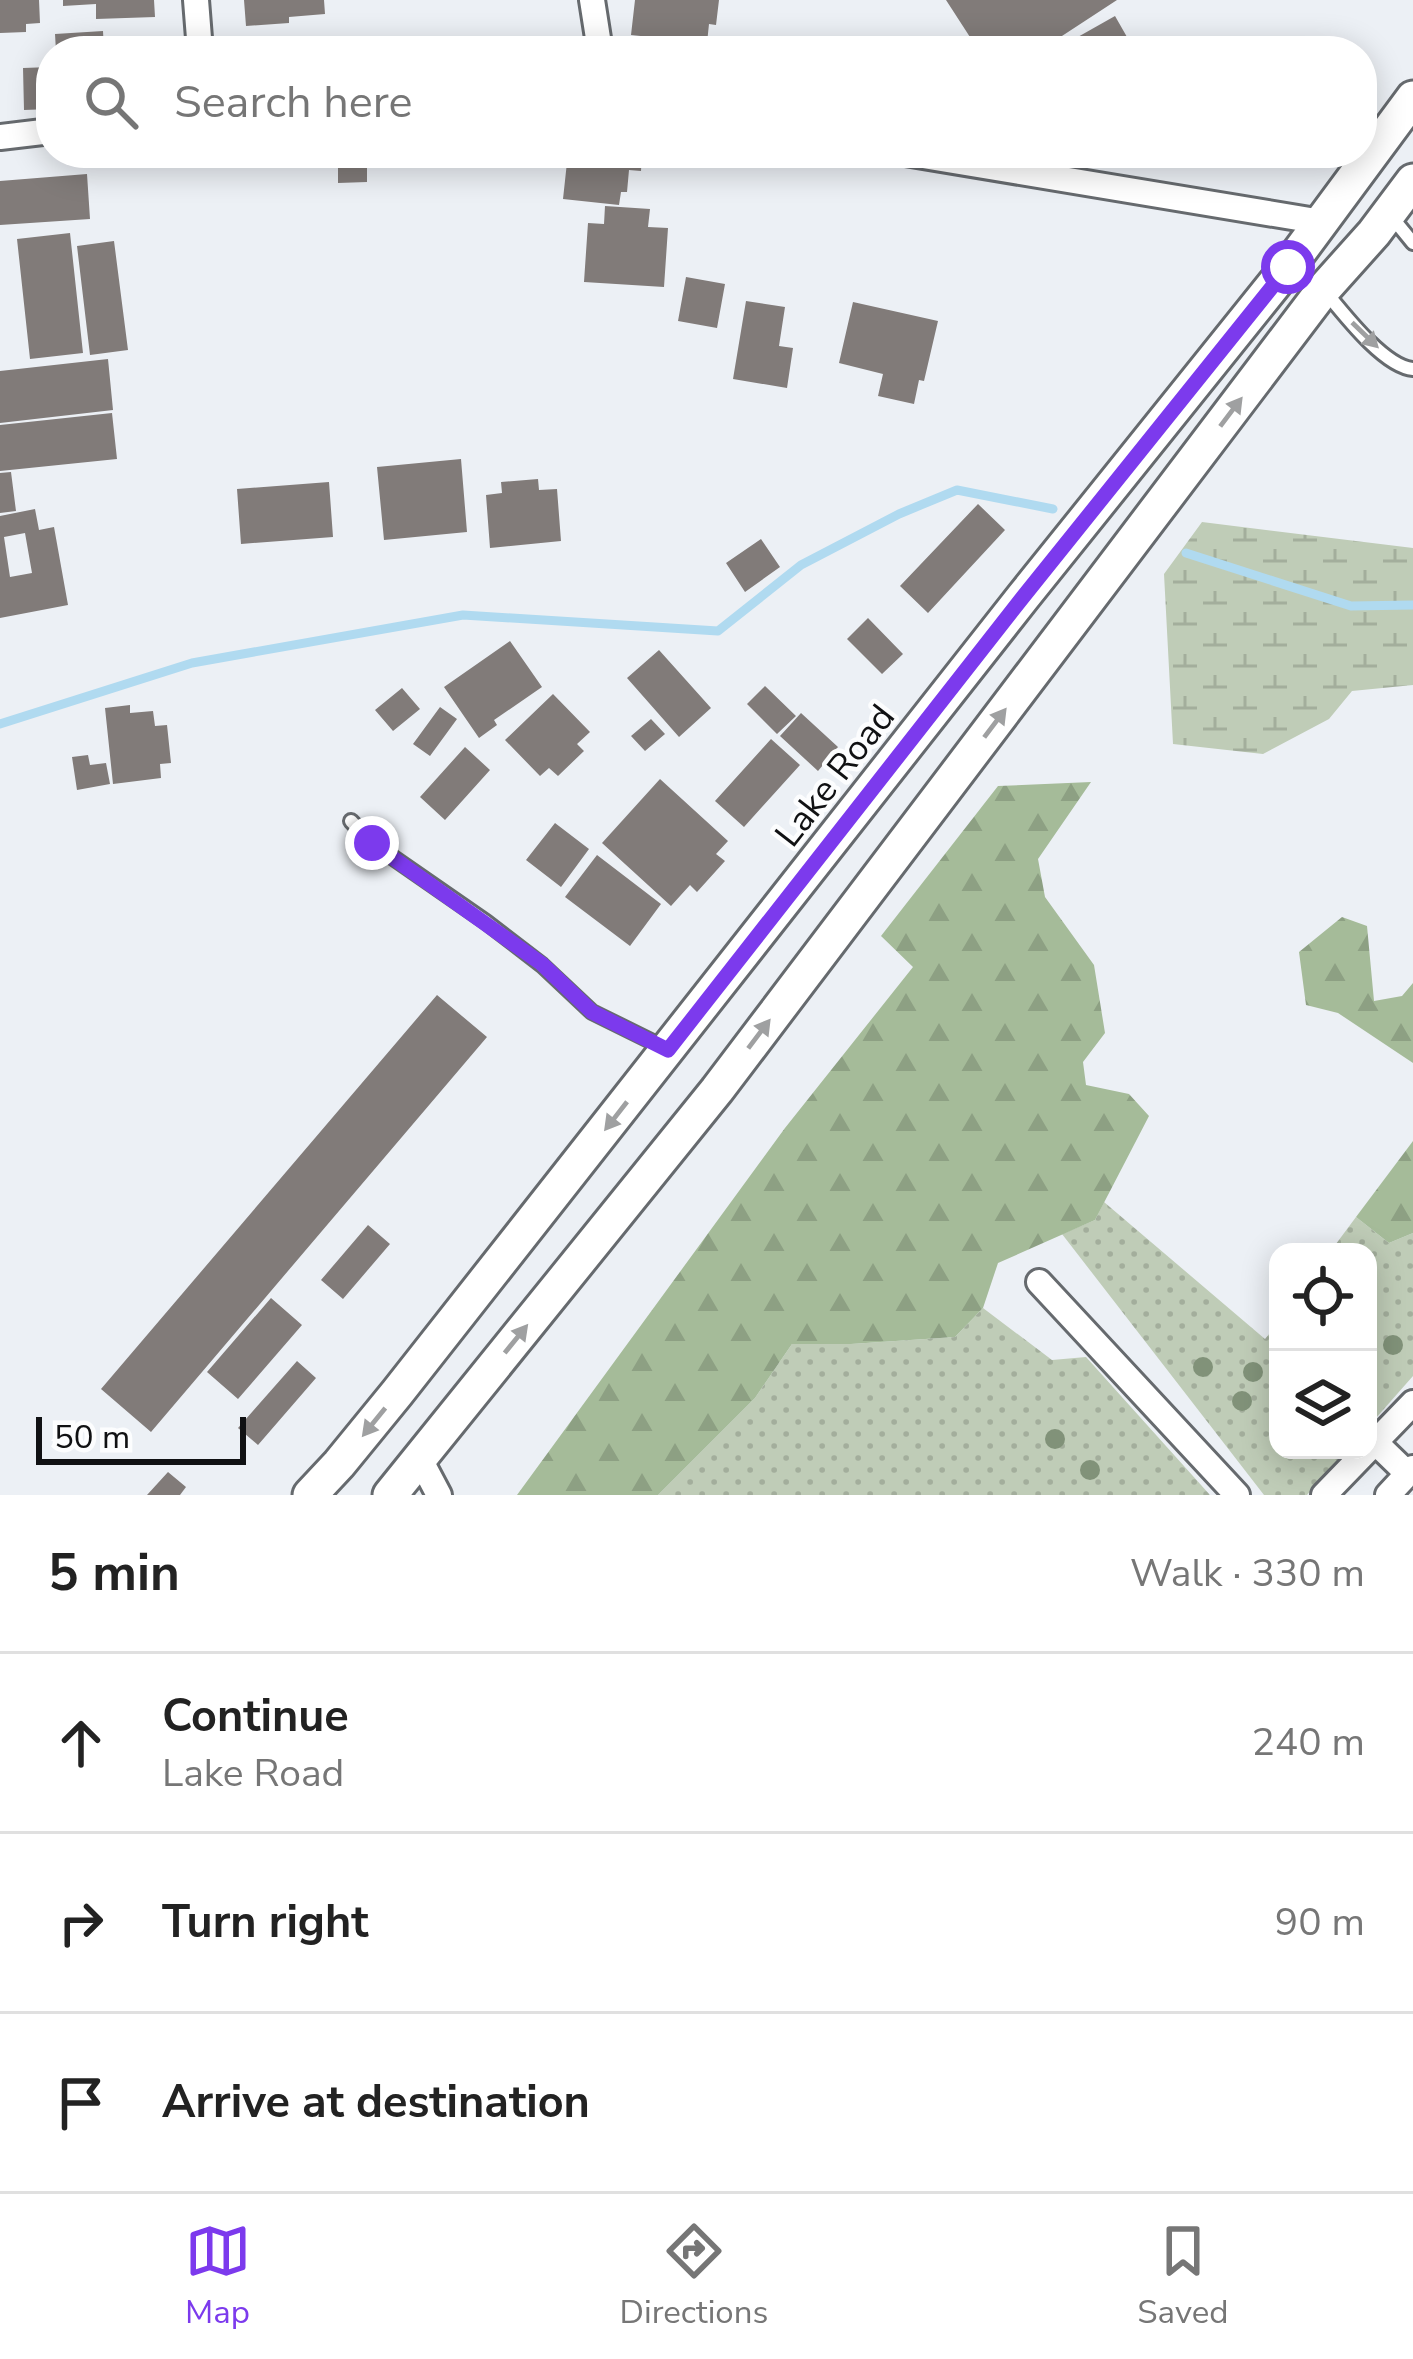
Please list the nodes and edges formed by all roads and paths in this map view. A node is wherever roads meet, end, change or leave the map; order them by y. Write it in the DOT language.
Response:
graph roads {
  1 [pos="196,0"];
  2 [pos="592,0"];
  3 [pos="199,36"];
  4 [pos="598,36"];
  5 [pos="1413,98"];
  6 [pos="36,133"];
  7 [pos="0,137"];
  8 [pos="1377,147"];
  9 [pos="996,168"];
  10 [pos="1362,168"];
  11 [pos="1413,181"];
  12 [pos="1388,213"];
  13 [pos="1322,222"];
  14 [pos="1413,243"];
  15 [pos="1323,290"];
  16 [pos="1413,369"];
  17 [pos="351,821"];
  18 [pos="668,1050"];
  19 [pos="1039,1282"];
  20 [pos="1413,1403"];
  21 [pos="1377,1442"];
  22 [pos="1377,1444"];
  23 [pos="420,1459"];
  24 [pos="1360,1459"];
  25 [pos="1410,1471"];
  26 [pos="310,1495"];
  27 [pos="390,1495"];
  28 [pos="439,1495"];
  29 [pos="1237,1495"];
  30 [pos="1324,1495"];
  31 [pos="1388,1495"];
  1 -- 3 [label="street"];
  2 -- 4 [label="street"];
  5 -- 8 [label="main road, Lake Road"];
  6 -- 7 [label="street"];
  9 -- 13 [label="street"];
  10 -- 13 [label="main road, Lake Road"];
  11 -- 12 [label="main road"];
  12 -- 14 [label="lane"];
  12 -- 15 [label="main road"];
  13 -- 18 [label="main road, Lake Road"];
  15 -- 16 [label="lane, one-way"];
  23 -- 15 [label="main road, one-way"];
  17 -- 18 [label="lane"];
  18 -- 26 [label="main road, Lake Road, one-way"];
  19 -- 29 [label="street"];
  20 -- 21 [label="street"];
  22 -- 25 [label="street"];
  23 -- 27 [label="main road"];
  23 -- 28 [label="street"];
  24 -- 30 [label="street"];
  25 -- 31 [label="street"];
}
